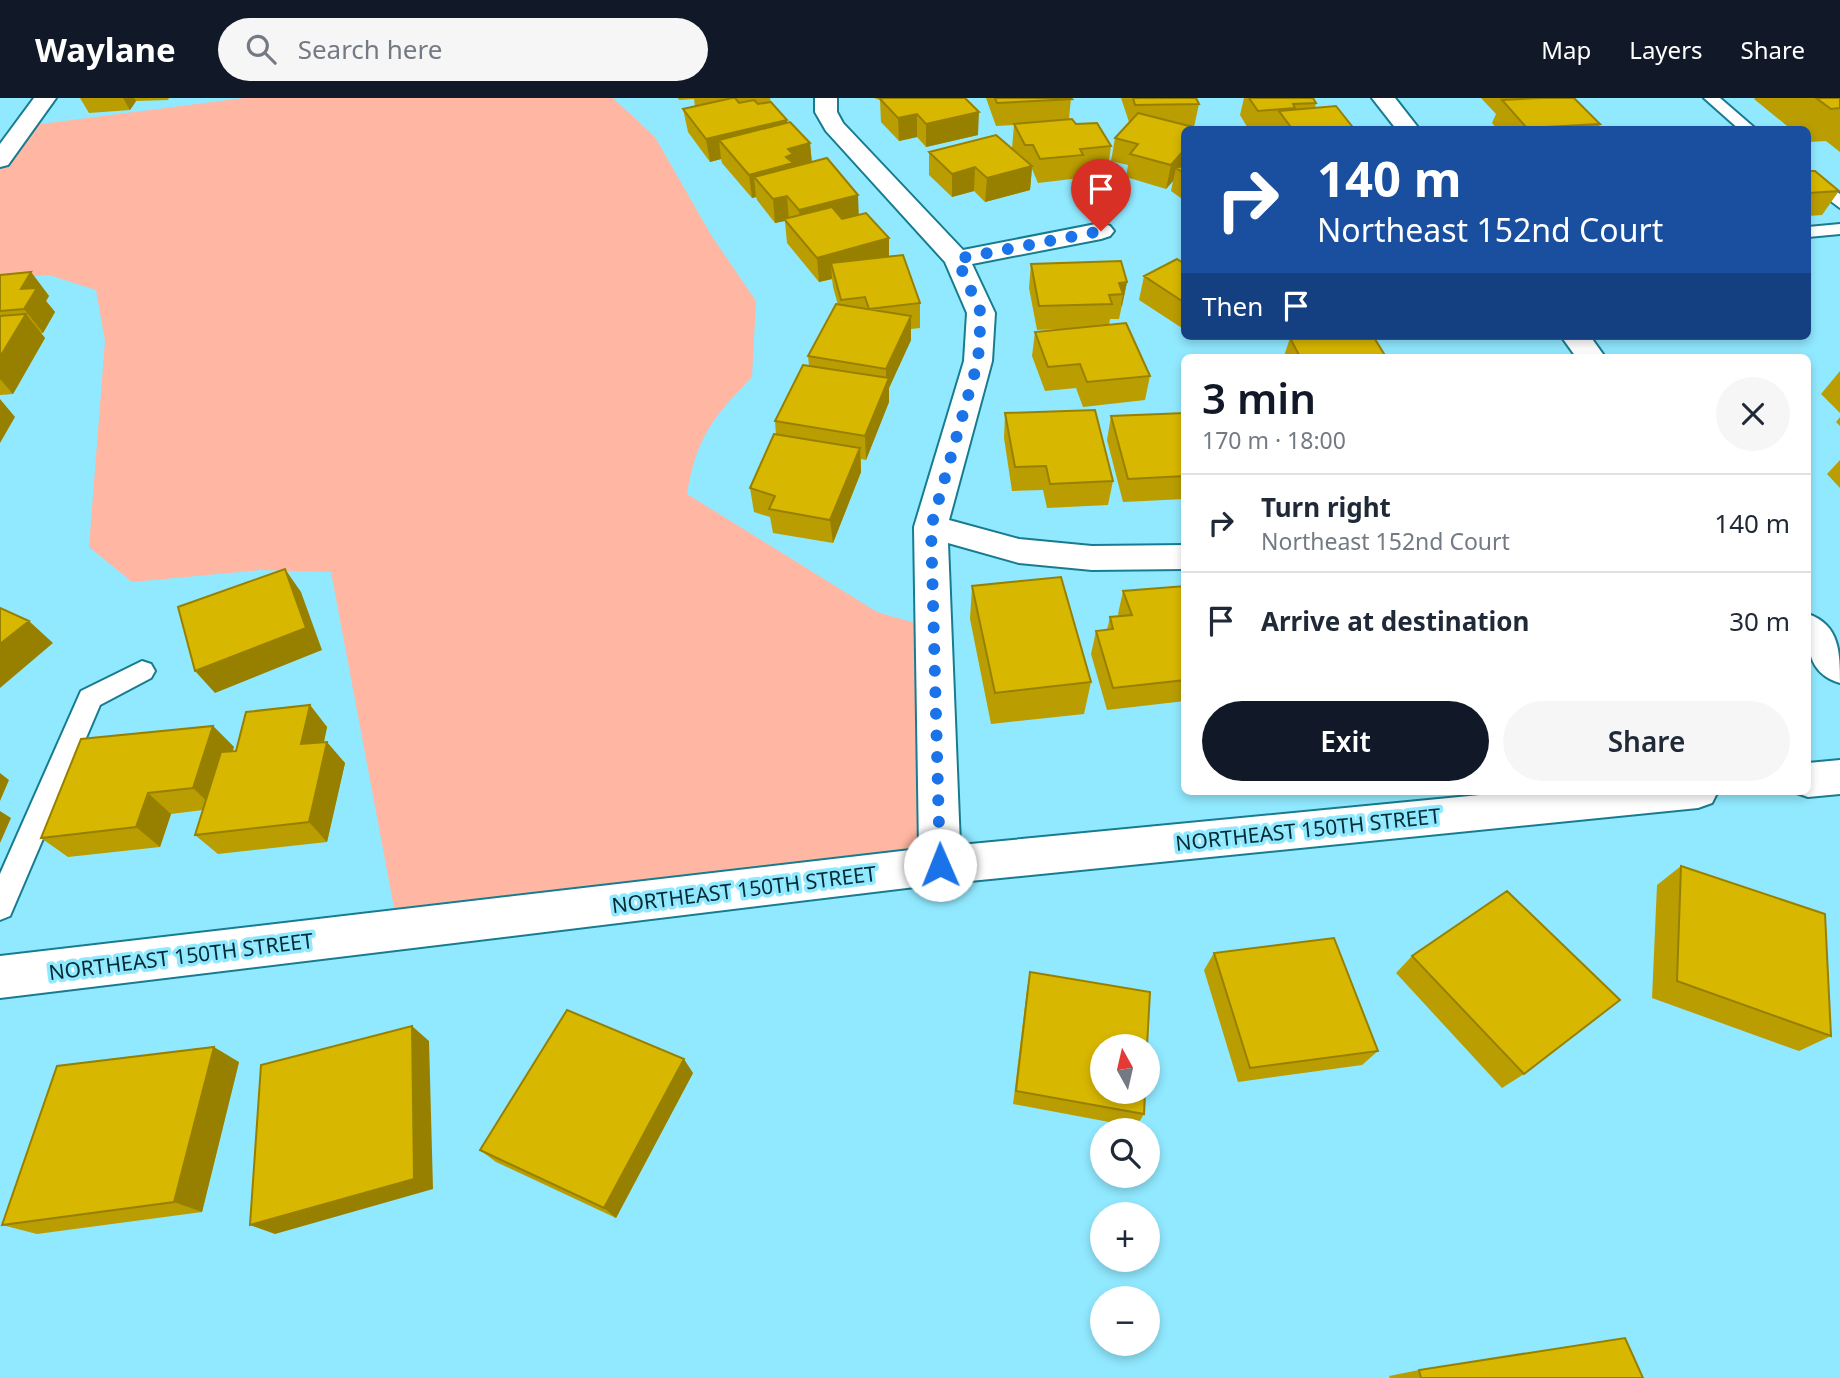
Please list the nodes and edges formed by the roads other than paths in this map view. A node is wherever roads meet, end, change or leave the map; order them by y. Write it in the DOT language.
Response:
graph roads {
  1 [pos="45,98"];
  2 [pos="826,98"];
  3 [pos="1383,98"];
  4 [pos="1711,98"];
  5 [pos="1406,126"];
  6 [pos="1745,126"];
  7 [pos="0,160"];
  8 [pos="1811,178"];
  9 [pos="1840,202"];
  10 [pos="1840,229"];
  11 [pos="1101,231"];
  12 [pos="1811,232"];
  13 [pos="957,259"];
  14 [pos="1578,340"];
  15 [pos="1589,354"];
  16 [pos="931,527"];
  17 [pos="1181,557"];
  18 [pos="1811,632"];
  19 [pos="1840,669"];
  20 [pos="142,671"];
  21 [pos="1840,777"];
  22 [pos="1811,780"];
  23 [pos="1657,795"];
  24 [pos="940,865"];
  25 [pos="0,907"];
  26 [pos="0,977"];
  1 -- 7 [label="street"];
  2 -- 13 [label="street"];
  3 -- 5 [label="street"];
  4 -- 6 [label="lane"];
  8 -- 9 [label="lane"];
  10 -- 12 [label="lane"];
  11 -- 13 [label="street"];
  13 -- 16 [label="street"];
  14 -- 15 [label="street"];
  16 -- 17 [label="street"];
  16 -- 24 [label="street"];
  18 -- 19 [label="street"];
  20 -- 25 [label="lane"];
  21 -- 22 [label="street"];
  23 -- 24 [label="street, NORTHEAST 150TH STREET"];
  24 -- 26 [label="street, NORTHEAST 150TH STREET"];
}
